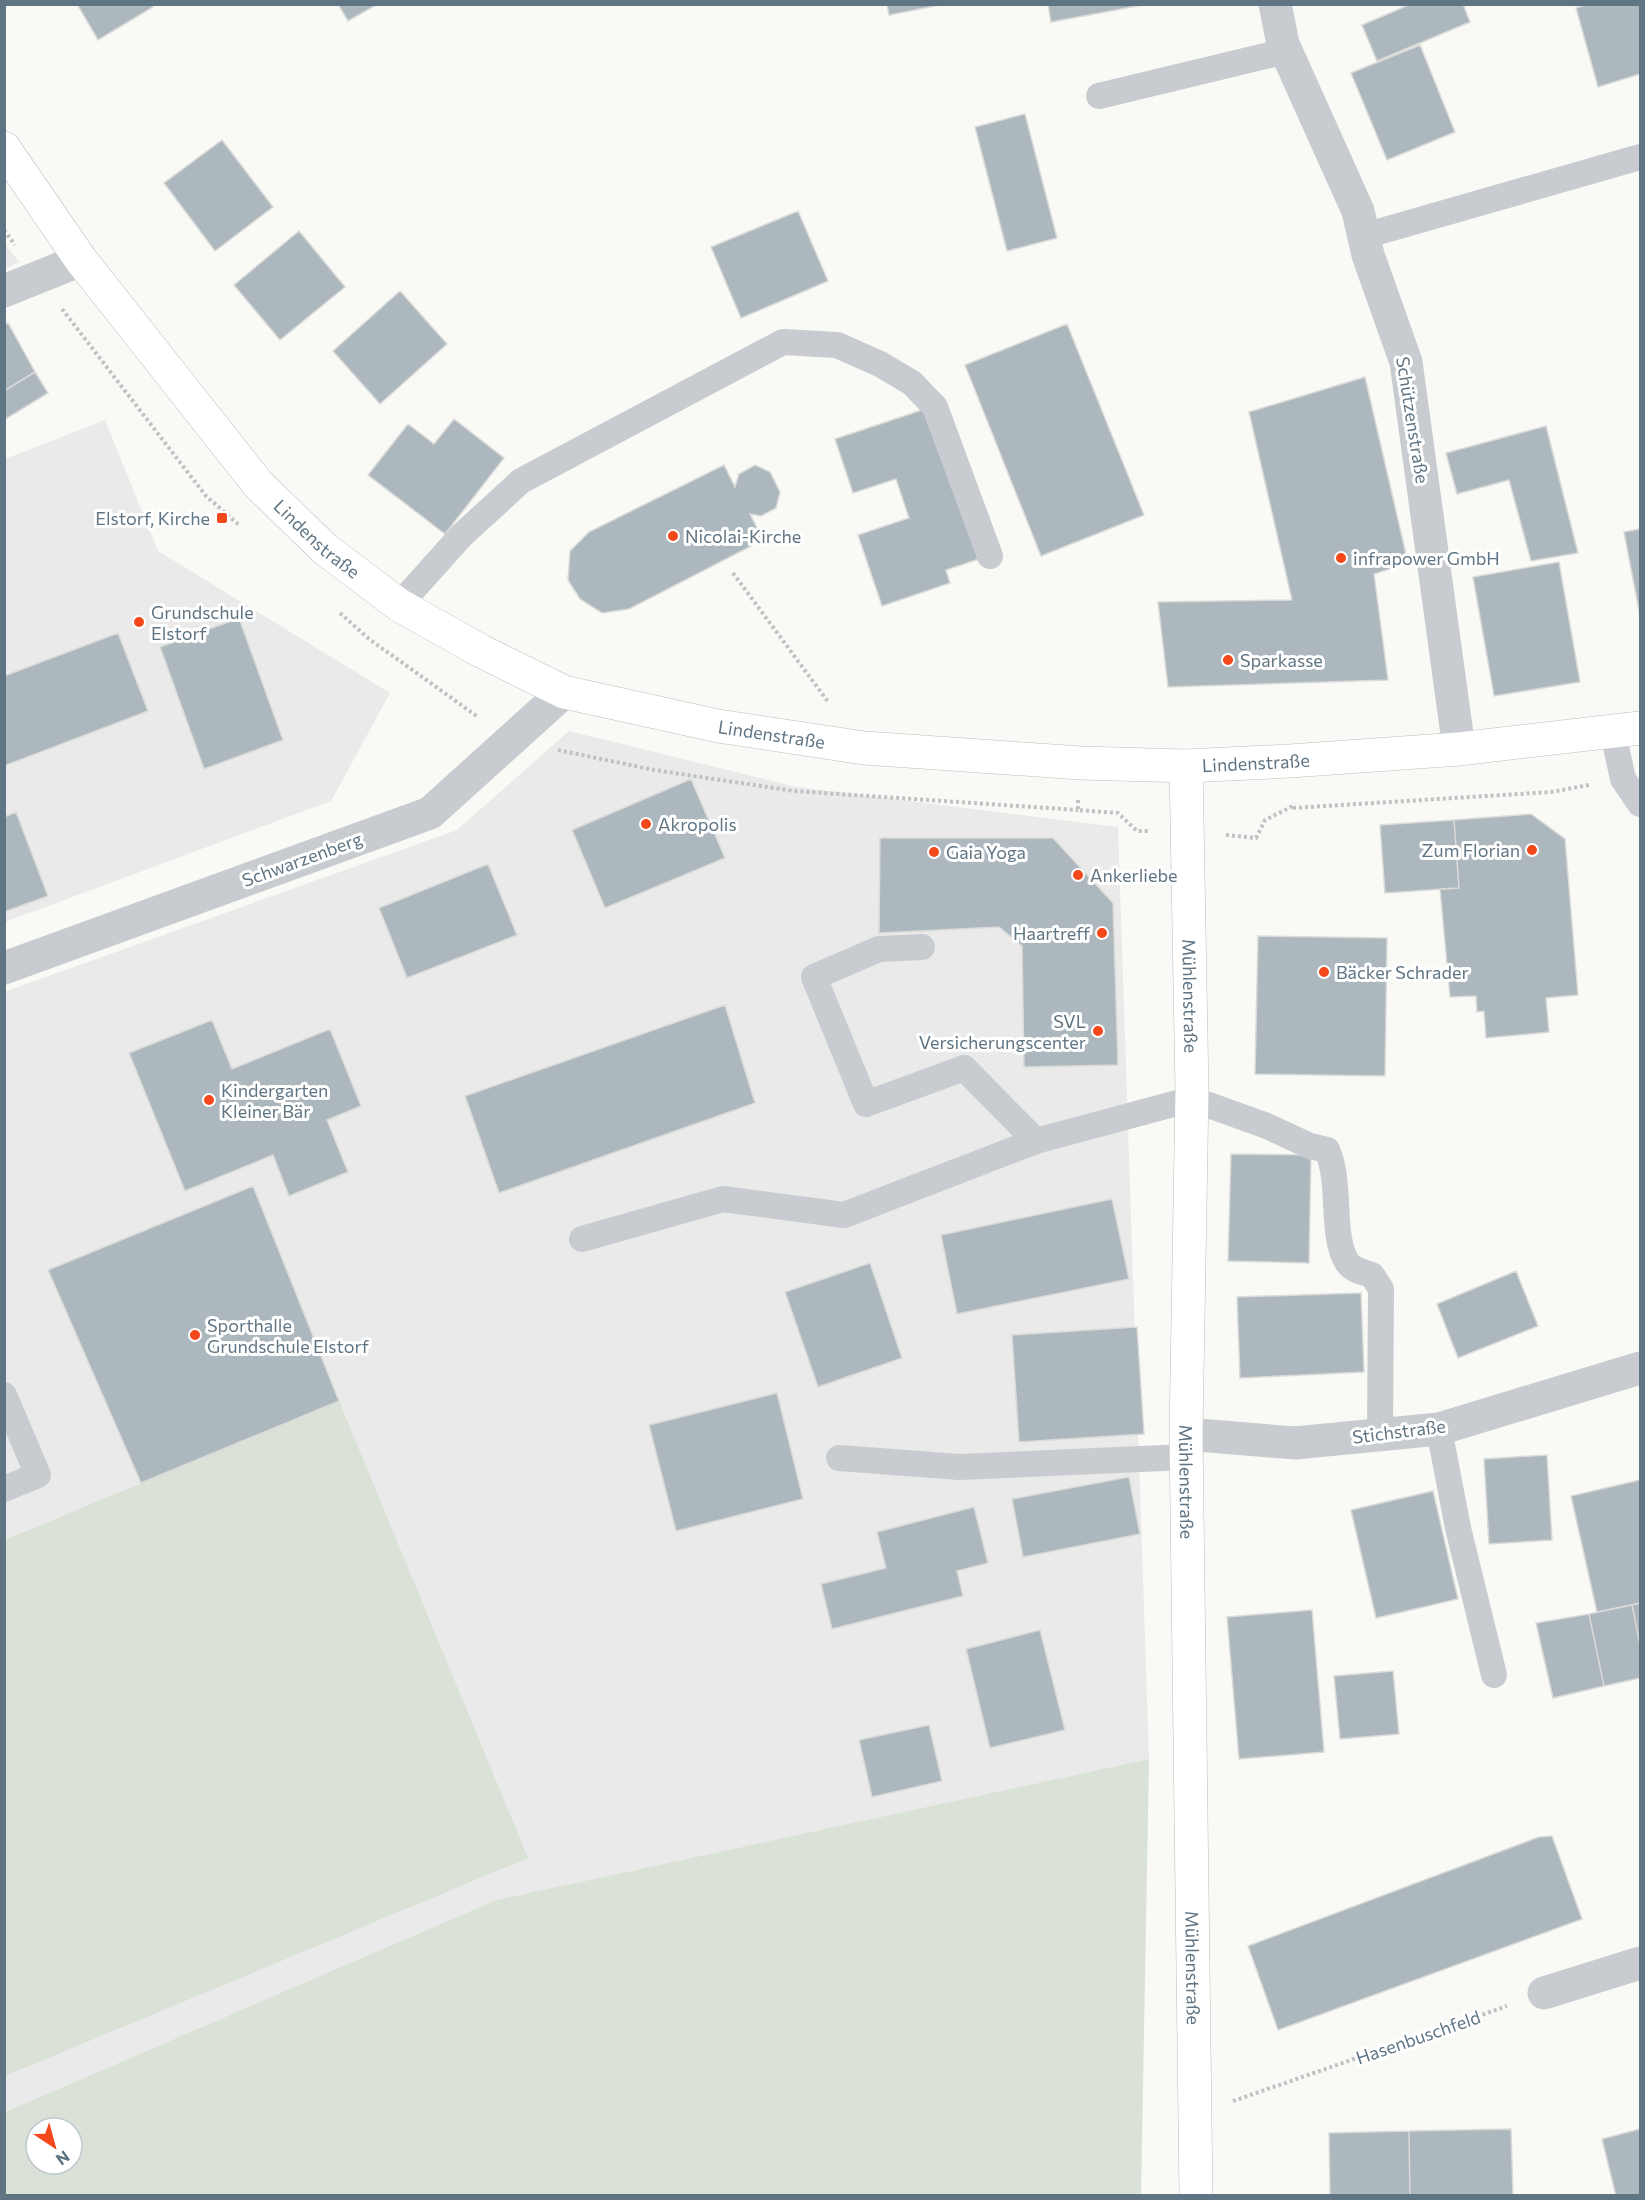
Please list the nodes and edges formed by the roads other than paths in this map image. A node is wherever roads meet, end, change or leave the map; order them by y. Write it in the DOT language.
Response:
graph roads {
  1 [pos="1275,4"];
  2 [pos="1286,51"];
  3 [pos="1099,96"];
  4 [pos="4,148"];
  5 [pos="1641,157"];
  6 [pos="1364,236"];
  7 [pos="81,260"];
  8 [pos="4,291"];
  9 [pos="990,556"];
  10 [pos="399,605"];
  11 [pos="564,692"];
  12 [pos="1627,731"];
  13 [pos="1459,749"];
  14 [pos="1186,766"];
  15 [pos="1641,804"];
  16 [pos="922,947"];
  17 [pos="4,968"];
  18 [pos="1192,1099"];
  19 [pos="1036,1141"];
  20 [pos="582,1239"];
  21 [pos="1641,1368"];
  22 [pos="4,1395"];
  23 [pos="1438,1430"];
  24 [pos="1380,1435"];
  25 [pos="1186,1445"];
  26 [pos="839,1458"];
  27 [pos="4,1489"];
  28 [pos="1494,1675"];
  29 [pos="1641,1963"];
  30 [pos="1544,1993"];
  31 [pos="1196,2196"];
  1 -- 2 [label="street, Schützenstraße"];
  2 -- 3 [label="lane"];
  2 -- 6 [label="street, Schützenstraße"];
  4 -- 7 [label="main road, Lindenstraße"];
  5 -- 6 [label="lane"];
  6 -- 13 [label="street, Schützenstraße"];
  7 -- 8 [label="street"];
  7 -- 10 [label="main road, Lindenstraße"];
  9 -- 10 [label="lane"];
  10 -- 11 [label="main road, Lindenstraße"];
  11 -- 14 [label="main road, Lindenstraße"];
  11 -- 17 [label="street, Schwarzenberg"];
  12 -- 13 [label="main road, Lindenstraße"];
  12 -- 15 [label="lane"];
  13 -- 14 [label="main road, Lindenstraße"];
  14 -- 18 [label="main road, Mühlenstraße"];
  16 -- 19 [label="lane"];
  18 -- 19 [label="lane"];
  18 -- 24 [label="lane"];
  18 -- 25 [label="main road, Mühlenstraße"];
  19 -- 20 [label="lane"];
  21 -- 23 [label="street, Stichstraße"];
  22 -- 27 [label="lane"];
  23 -- 24 [label="street, Stichstraße"];
  23 -- 28 [label="lane"];
  24 -- 25 [label="street, Stichstraße"];
  25 -- 26 [label="lane"];
  25 -- 31 [label="main road, Mühlenstraße"];
  29 -- 30 [label="street"];
}
